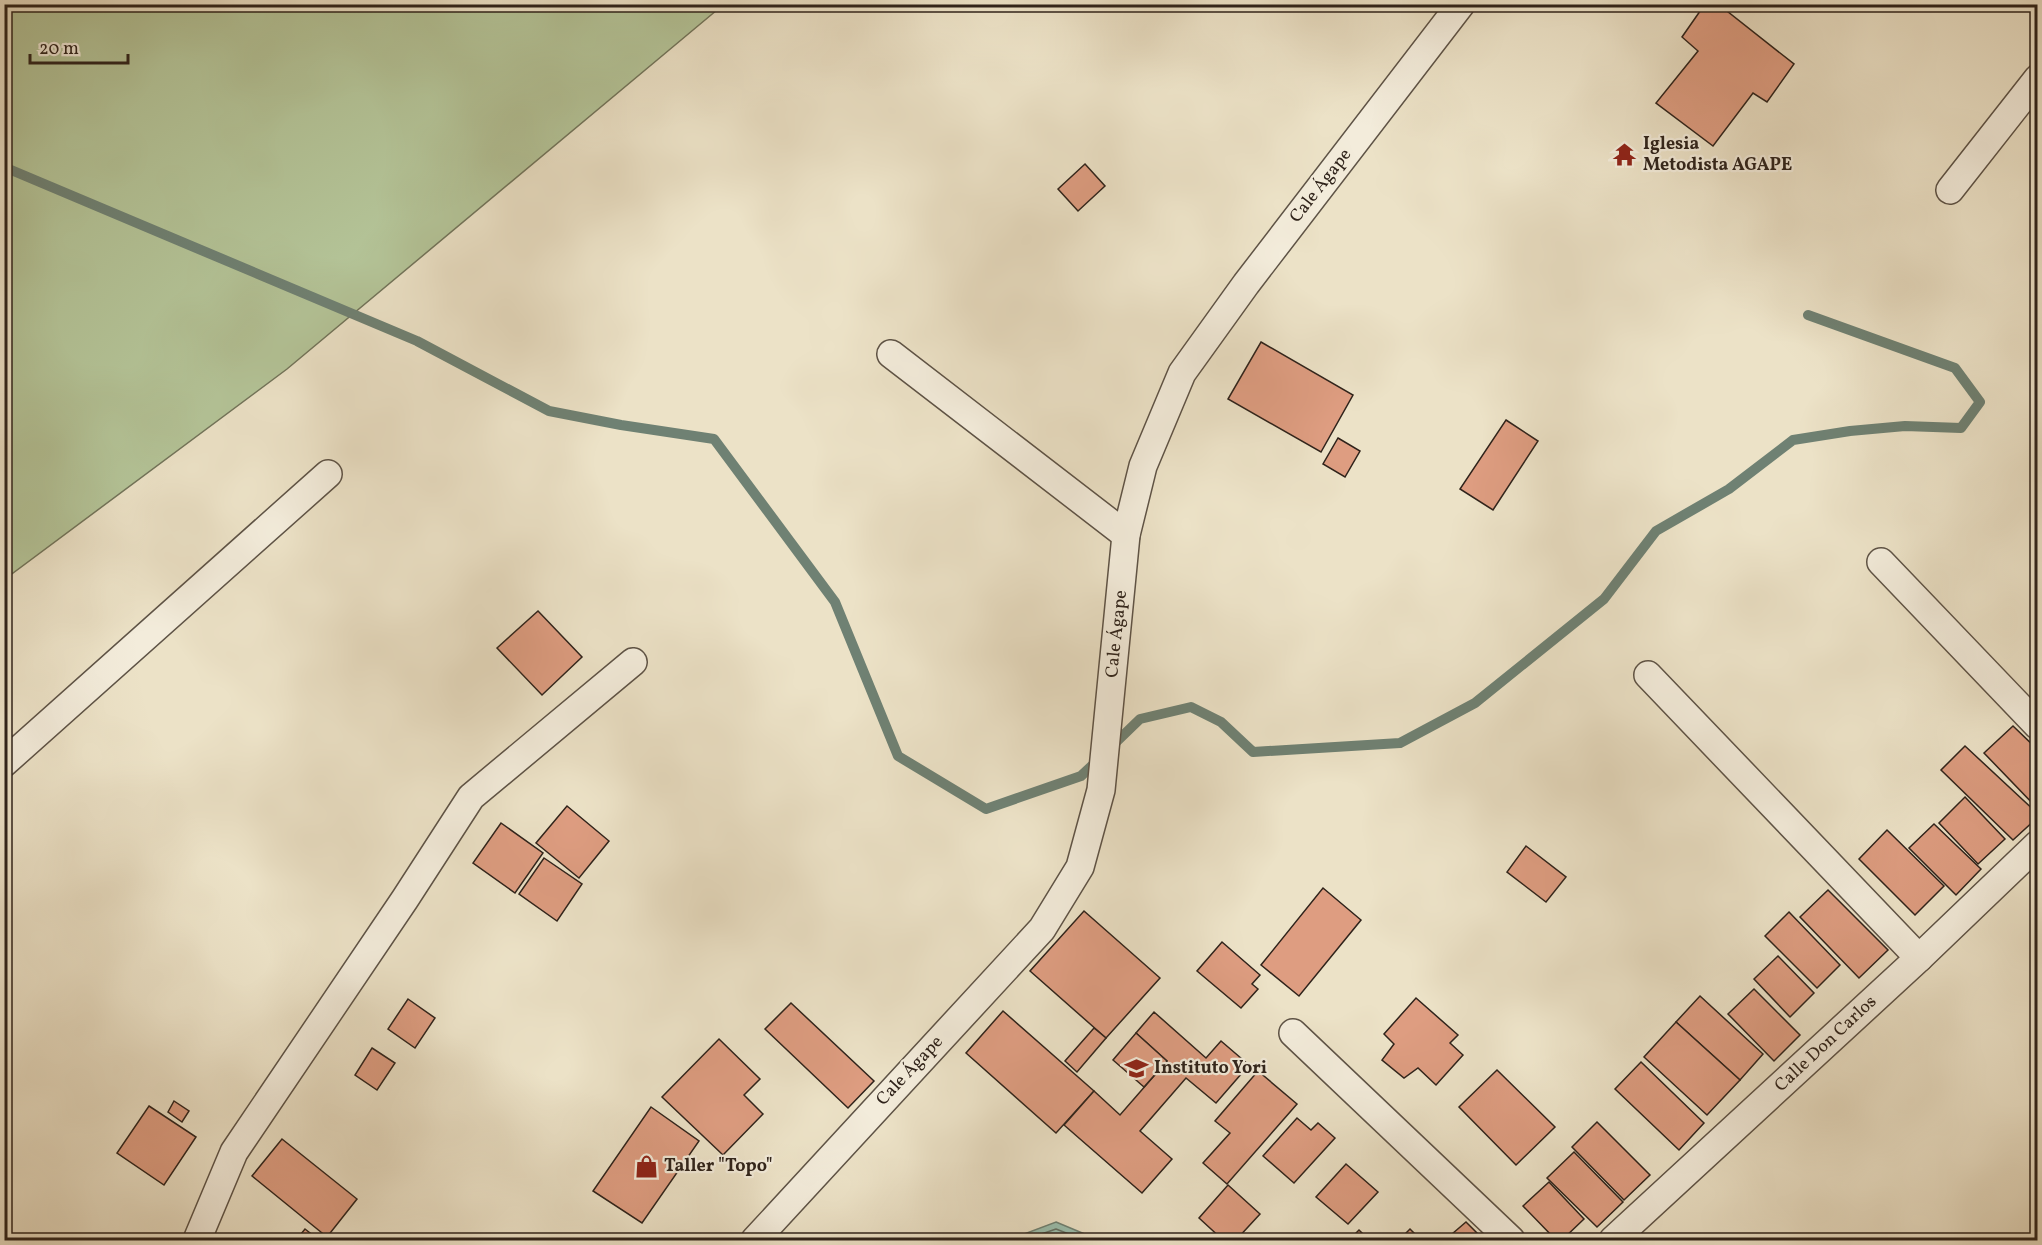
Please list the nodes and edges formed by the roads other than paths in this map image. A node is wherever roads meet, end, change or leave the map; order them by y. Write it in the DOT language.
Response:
graph roads {
  1 [pos="1461,4"];
  2 [pos="2037,78"];
  3 [pos="1950,190"];
  4 [pos="891,354"];
  5 [pos="328,474"];
  6 [pos="1126,535"];
  7 [pos="1881,562"];
  8 [pos="633,662"];
  9 [pos="1648,675"];
  10 [pos="2037,726"];
  11 [pos="4,763"];
  12 [pos="2037,844"];
  13 [pos="1919,958"];
  14 [pos="1293,1033"];
  15 [pos="197,1240"];
  16 [pos="755,1240"];
  17 [pos="1511,1240"];
  18 [pos="1613,1240"];
  1 -- 6 [label="street, Cale Ágape"];
  2 -- 3 [label="street"];
  4 -- 6 [label="street"];
  5 -- 11 [label="street"];
  6 -- 16 [label="street, Cale Ágape"];
  7 -- 10 [label="street"];
  8 -- 15 [label="street"];
  9 -- 13 [label="street"];
  12 -- 13 [label="street, Calle Don Carlos"];
  13 -- 18 [label="street, Calle Don Carlos"];
  14 -- 17 [label="street"];
}
